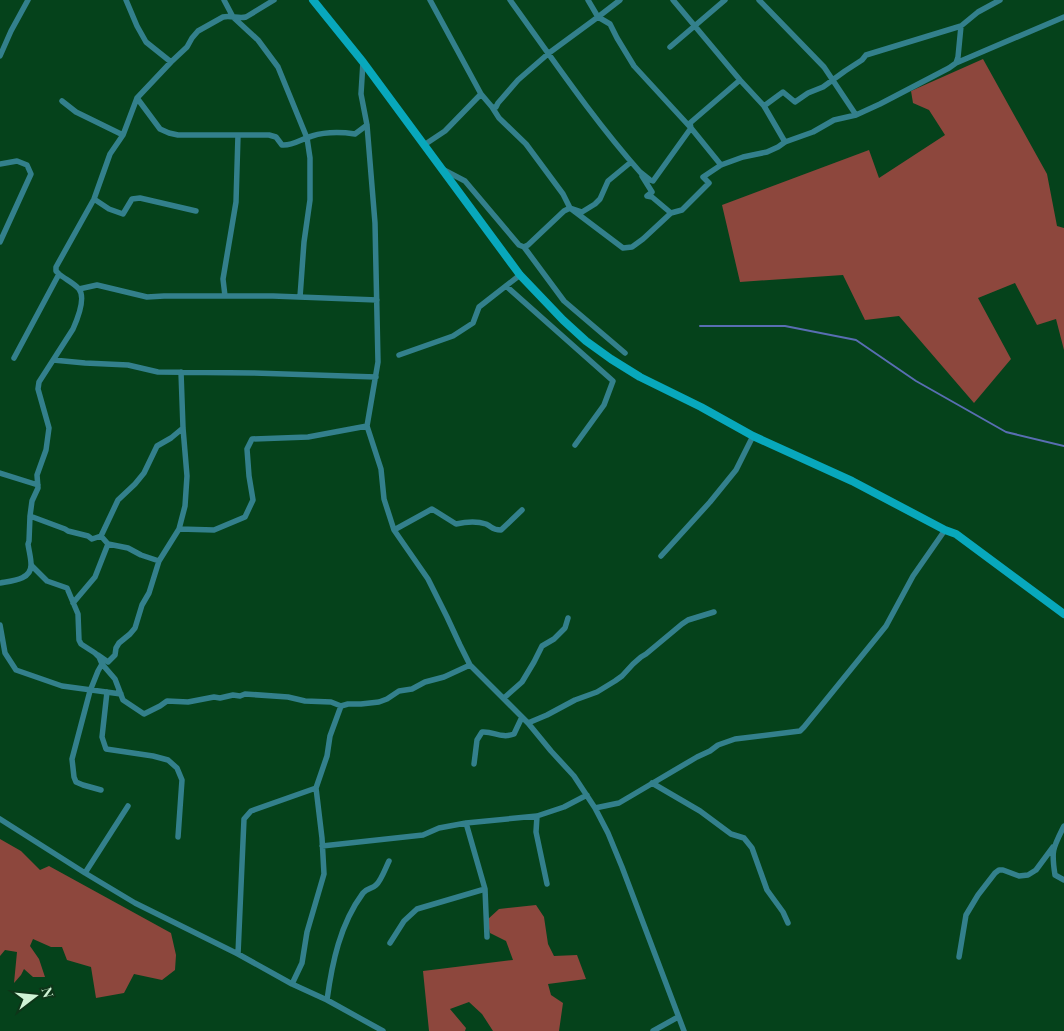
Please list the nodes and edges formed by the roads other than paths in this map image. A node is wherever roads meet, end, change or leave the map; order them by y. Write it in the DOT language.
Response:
graph roads {
  1 [pos="28,0"];
  2 [pos="126,0"];
  3 [pos="224,0"];
  4 [pos="274,0"];
  5 [pos="313,0"];
  6 [pos="430,0"];
  7 [pos="510,0"];
  8 [pos="588,0"];
  9 [pos="620,0"];
  10 [pos="673,0"];
  11 [pos="725,0"];
  12 [pos="759,0"];
  13 [pos="1000,0"];
  14 [pos="233,17"];
  15 [pos="598,17"];
  16 [pos="1064,17"];
  17 [pos="695,25"];
  18 [pos="961,26"];
  19 [pos="670,47"];
  20 [pos="549,53"];
  21 [pos="0,56"];
  22 [pos="171,62"];
  23 [pos="363,62"];
  24 [pos="956,63"];
  25 [pos="740,80"];
  26 [pos="832,80"];
  27 [pos="481,94"];
  28 [pos="137,98"];
  29 [pos="62,101"];
  30 [pos="764,106"];
  31 [pos="492,107"];
  32 [pos="856,115"];
  33 [pos="367,126"];
  34 [pos="691,128"];
  35 [pos="122,135"];
  36 [pos="238,135"];
  37 [pos="307,138"];
  38 [pos="785,142"];
  39 [pos="424,145"];
  40 [pos="631,162"];
  41 [pos="0,164"];
  42 [pos="721,166"];
  43 [pos="442,169"];
  44 [pos="640,172"];
  45 [pos="94,199"];
  46 [pos="570,208"];
  47 [pos="196,211"];
  48 [pos="672,213"];
  49 [pos="0,242"];
  50 [pos="524,247"];
  51 [pos="59,274"];
  52 [pos="520,275"];
  53 [pos="506,286"];
  54 [pos="79,289"];
  55 [pos="225,296"];
  56 [pos="300,296"];
  57 [pos="377,300"];
  58 [pos="625,353"];
  59 [pos="399,354"];
  60 [pos="14,358"];
  61 [pos="53,360"];
  62 [pos="181,372"];
  63 [pos="376,377"];
  64 [pos="367,426"];
  65 [pos="183,428"];
  66 [pos="753,436"];
  67 [pos="575,445"];
  68 [pos="0,473"];
  69 [pos="38,485"];
  70 [pos="522,510"];
  71 [pos="30,516"];
  72 [pos="179,529"];
  73 [pos="394,530"];
  74 [pos="945,530"];
  75 [pos="101,536"];
  76 [pos="108,544"];
  77 [pos="661,556"];
  78 [pos="159,560"];
  79 [pos="32,566"];
  80 [pos="0,583"];
  81 [pos="73,603"];
  82 [pos="714,612"];
  83 [pos="1064,614"];
  84 [pos="568,618"];
  85 [pos="0,625"];
  86 [pos="95,653"];
  87 [pos="102,664"];
  88 [pos="470,665"];
  89 [pos="90,691"];
  90 [pos="107,692"];
  91 [pos="121,694"];
  92 [pos="504,698"];
  93 [pos="341,706"];
  94 [pos="522,717"];
  95 [pos="528,723"];
  96 [pos="474,764"];
  97 [pos="652,783"];
  98 [pos="316,788"];
  99 [pos="100,790"];
  100 [pos="586,795"];
  101 [pos="128,806"];
  102 [pos="595,808"];
  103 [pos="536,816"];
  104 [pos="0,819"];
  105 [pos="466,823"];
  106 [pos="1064,826"];
  107 [pos="178,837"];
  108 [pos="322,846"];
  109 [pos="1053,847"];
  110 [pos="389,861"];
  111 [pos="85,873"];
  112 [pos="1064,880"];
  113 [pos="547,884"];
  114 [pos="485,889"];
  115 [pos="788,923"];
  116 [pos="487,937"];
  117 [pos="390,943"];
  118 [pos="238,954"];
  119 [pos="959,957"];
  120 [pos="292,984"];
  121 [pos="327,1000"];
  122 [pos="678,1017"];
  123 [pos="384,1031"];
  124 [pos="654,1031"];
  125 [pos="684,1031"];
  1 -- 21 [label="street"];
  2 -- 22 [label="street"];
  3 -- 14 [label="street"];
  4 -- 14 [label="street"];
  5 -- 23 [label="main road"];
  6 -- 27 [label="street"];
  7 -- 20 [label="street"];
  8 -- 15 [label="street"];
  9 -- 15 [label="street"];
  10 -- 17 [label="street"];
  11 -- 17 [label="street"];
  12 -- 26 [label="street"];
  13 -- 18 [label="street"];
  14 -- 22 [label="street"];
  14 -- 37 [label="street"];
  15 -- 20 [label="street"];
  15 -- 34 [label="street"];
  16 -- 24 [label="street"];
  17 -- 19 [label="street"];
  17 -- 25 [label="street"];
  18 -- 24 [label="street"];
  18 -- 26 [label="street"];
  20 -- 31 [label="street"];
  20 -- 40 [label="street"];
  22 -- 28 [label="street"];
  23 -- 33 [label="street"];
  23 -- 39 [label="main road"];
  24 -- 32 [label="street"];
  25 -- 30 [label="street"];
  25 -- 34 [label="street"];
  26 -- 30 [label="street"];
  26 -- 32 [label="street"];
  27 -- 31 [label="street"];
  27 -- 39 [label="street"];
  28 -- 35 [label="street"];
  28 -- 36 [label="street"];
  29 -- 35 [label="street"];
  30 -- 38 [label="street"];
  31 -- 46 [label="street"];
  32 -- 38 [label="street"];
  33 -- 37 [label="street"];
  33 -- 57 [label="street"];
  34 -- 42 [label="street"];
  34 -- 44 [label="street"];
  35 -- 45 [label="street"];
  36 -- 37 [label="street"];
  36 -- 55 [label="street"];
  37 -- 56 [label="street"];
  38 -- 42 [label="street"];
  39 -- 43 [label="main road"];
  40 -- 44 [label="street"];
  40 -- 46 [label="street"];
  41 -- 49 [label="street"];
  42 -- 48 [label="street"];
  43 -- 50 [label="street"];
  43 -- 52 [label="main road"];
  44 -- 48 [label="street"];
  45 -- 47 [label="street"];
  45 -- 51 [label="street"];
  46 -- 48 [label="street"];
  46 -- 50 [label="street"];
  50 -- 58 [label="street"];
  51 -- 54 [label="street"];
  51 -- 60 [label="street"];
  52 -- 53 [label="street"];
  52 -- 66 [label="main road"];
  53 -- 59 [label="street"];
  53 -- 67 [label="street"];
  54 -- 55 [label="street"];
  54 -- 61 [label="street"];
  55 -- 56 [label="street"];
  56 -- 57 [label="street"];
  57 -- 63 [label="street"];
  61 -- 62 [label="street"];
  61 -- 69 [label="street"];
  62 -- 63 [label="street"];
  62 -- 65 [label="street"];
  63 -- 64 [label="street"];
  64 -- 72 [label="street"];
  64 -- 73 [label="street"];
  65 -- 72 [label="street"];
  65 -- 75 [label="street"];
  66 -- 74 [label="main road"];
  66 -- 77 [label="street"];
  68 -- 69 [label="street"];
  69 -- 71 [label="street"];
  70 -- 73 [label="street"];
  71 -- 75 [label="street"];
  71 -- 79 [label="street"];
  72 -- 78 [label="street"];
  73 -- 88 [label="street"];
  74 -- 83 [label="main road"];
  74 -- 97 [label="street"];
  75 -- 76 [label="street"];
  76 -- 78 [label="street"];
  76 -- 81 [label="street"];
  78 -- 86 [label="street"];
  79 -- 80 [label="street"];
  79 -- 81 [label="street"];
  81 -- 86 [label="street"];
  82 -- 95 [label="street"];
  84 -- 92 [label="street"];
  85 -- 89 [label="street"];
  86 -- 87 [label="street"];
  87 -- 89 [label="street"];
  87 -- 91 [label="street"];
  88 -- 92 [label="street"];
  88 -- 93 [label="street"];
  89 -- 90 [label="street"];
  89 -- 99 [label="street"];
  90 -- 91 [label="street"];
  90 -- 107 [label="street"];
  91 -- 93 [label="street"];
  92 -- 94 [label="street"];
  93 -- 98 [label="street"];
  94 -- 95 [label="street"];
  94 -- 96 [label="street"];
  95 -- 100 [label="street"];
  97 -- 102 [label="street"];
  97 -- 115 [label="street"];
  98 -- 108 [label="street"];
  98 -- 118 [label="street"];
  100 -- 102 [label="street"];
  100 -- 103 [label="street"];
  101 -- 111 [label="street"];
  102 -- 122 [label="street"];
  103 -- 105 [label="street"];
  103 -- 113 [label="street"];
  104 -- 111 [label="street"];
  105 -- 108 [label="street"];
  105 -- 114 [label="street"];
  106 -- 109 [label="street"];
  108 -- 120 [label="street"];
  109 -- 112 [label="street"];
  109 -- 119 [label="street"];
  110 -- 121 [label="street"];
  111 -- 118 [label="street"];
  114 -- 116 [label="street"];
  114 -- 117 [label="street"];
  118 -- 120 [label="street"];
  120 -- 121 [label="street"];
  121 -- 123 [label="street"];
  122 -- 124 [label="street"];
  122 -- 125 [label="street"];
}
